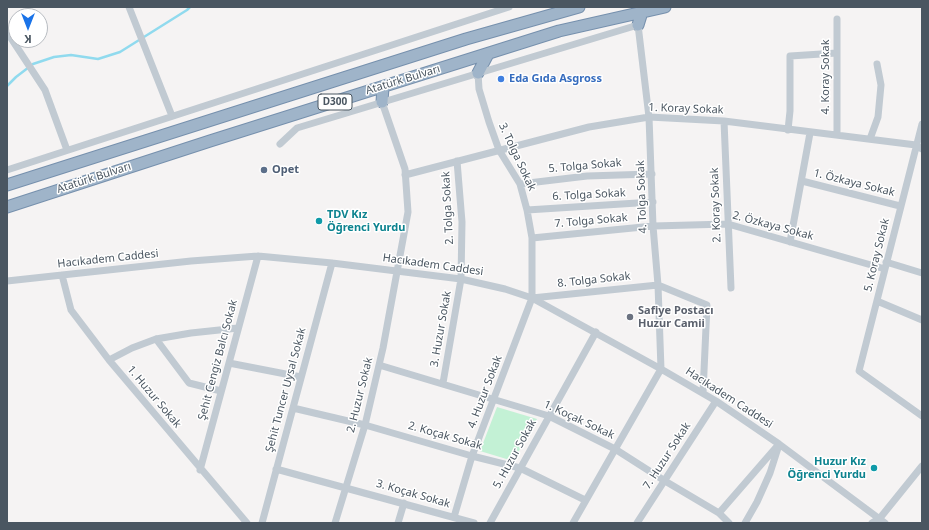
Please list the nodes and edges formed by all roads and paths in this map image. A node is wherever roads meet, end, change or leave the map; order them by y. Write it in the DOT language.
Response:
graph roads {
  1 [pos="129,7"];
  2 [pos="509,7"];
  3 [pos="579,7"];
  4 [pos="665,7"];
  5 [pos="642,12"];
  6 [pos="837,19"];
  7 [pos="638,25"];
  8 [pos="7,32"];
  9 [pos="837,53"];
  10 [pos="488,54"];
  11 [pos="877,64"];
  12 [pos="478,73"];
  13 [pos="383,87"];
  14 [pos="382,102"];
  15 [pos="172,116"];
  16 [pos="649,117"];
  17 [pos="724,121"];
  18 [pos="922,124"];
  19 [pos="788,130"];
  20 [pos="810,133"];
  21 [pos="836,135"];
  22 [pos="870,139"];
  23 [pos="280,144"];
  24 [pos="919,147"];
  25 [pos="67,150"];
  26 [pos="499,150"];
  27 [pos="456,161"];
  28 [pos="7,170"];
  29 [pos="652,174"];
  30 [pos="405,175"];
  31 [pos="802,181"];
  32 [pos="520,184"];
  33 [pos="7,185"];
  34 [pos="653,202"];
  35 [pos="900,206"];
  36 [pos="7,207"];
  37 [pos="528,210"];
  38 [pos="728,224"];
  39 [pos="653,226"];
  40 [pos="532,238"];
  41 [pos="790,242"];
  42 [pos="258,256"];
  43 [pos="332,263"];
  44 [pos="885,265"];
  45 [pos="397,271"];
  46 [pos="922,273"];
  47 [pos="62,275"];
  48 [pos="461,278"];
  49 [pos="7,281"];
  50 [pos="658,285"];
  51 [pos="731,288"];
  52 [pos="532,298"];
  53 [pos="876,300"];
  54 [pos="922,320"];
  55 [pos="238,328"];
  56 [pos="596,332"];
  57 [pos="156,339"];
  58 [pos="109,360"];
  59 [pos="229,363"];
  60 [pos="379,365"];
  61 [pos="662,369"];
  62 [pos="301,377"];
  63 [pos="443,384"];
  64 [pos="221,391"];
  65 [pos="703,393"];
  66 [pos="494,399"];
  67 [pos="716,401"];
  68 [pos="293,408"];
  69 [pos="549,416"];
  70 [pos="922,416"];
  71 [pos="365,425"];
  72 [pos="779,444"];
  73 [pos="615,449"];
  74 [pos="472,456"];
  75 [pos="922,466"];
  76 [pos="520,468"];
  77 [pos="276,469"];
  78 [pos="200,470"];
  79 [pos="664,481"];
  80 [pos="345,487"];
  81 [pos="585,500"];
  82 [pos="404,503"];
  83 [pos="719,513"];
  84 [pos="454,517"];
  85 [pos="882,521"];
  86 [pos="465,522"];
  87 [pos="247,523"];
  88 [pos="262,523"];
  89 [pos="334,523"];
  90 [pos="398,523"];
  91 [pos="474,523"];
  92 [pos="490,523"];
  93 [pos="573,523"];
  94 [pos="637,523"];
  95 [pos="729,523"];
  96 [pos="745,523"];
  97 [pos="872,523"];
  1 -- 15 [label="street"];
  2 -- 15 [label="street"];
  3 -- 33 [label="highway, Atatürk Bulvarı / D300"];
  4 -- 5 [label="highway, Atatürk Bulvarı / D300"];
  5 -- 7 [label="highway"];
  5 -- 10 [label="highway, Atatürk Bulvarı / D300"];
  6 -- 9 [label="street, 4. Koray Sokak"];
  7 -- 12 [label="street"];
  7 -- 16 [label="street, 4. Tolga Sokak"];
  8 -- 25 [label="street"];
  9 -- 19 [label="street"];
  9 -- 21 [label="street, 4. Koray Sokak"];
  10 -- 12 [label="highway"];
  10 -- 13 [label="highway, Atatürk Bulvarı / D300"];
  11 -- 22 [label="street"];
  12 -- 14 [label="street"];
  12 -- 26 [label="street, 3. Tolga Sokak"];
  13 -- 14 [label="highway"];
  13 -- 36 [label="highway, Atatürk Bulvarı / D300"];
  14 -- 23 [label="street"];
  14 -- 30 [label="street, 2. Huzur Sokak"];
  15 -- 25 [label="street"];
  16 -- 17 [label="street, 1. Koray Sokak"];
  16 -- 26 [label="street, 1. Koray Sokak"];
  16 -- 29 [label="street, 4. Tolga Sokak"];
  17 -- 19 [label="street, 1. Koray Sokak"];
  17 -- 38 [label="street, 2. Koray Sokak"];
  18 -- 24 [label="street, 5. Koray Sokak"];
  19 -- 20 [label="street, 1. Koray Sokak"];
  20 -- 21 [label="street, 1. Koray Sokak"];
  20 -- 31 [label="street"];
  21 -- 22 [label="street, 1. Koray Sokak"];
  22 -- 24 [label="street, 1. Koray Sokak"];
  24 -- 35 [label="street, 5. Koray Sokak"];
  25 -- 28 [label="street"];
  26 -- 27 [label="street, 1. Koray Sokak"];
  26 -- 32 [label="street, 3. Tolga Sokak"];
  27 -- 30 [label="street, 1. Koray Sokak"];
  27 -- 48 [label="street, 2. Tolga Sokak"];
  29 -- 32 [label="street, 5. Tolga Sokak"];
  29 -- 34 [label="street, 4. Tolga Sokak"];
  30 -- 45 [label="street, 2. Huzur Sokak"];
  31 -- 35 [label="street, 1. Özkaya Sokak"];
  31 -- 41 [label="street"];
  32 -- 37 [label="street, 3. Tolga Sokak"];
  34 -- 37 [label="street, 6. Tolga Sokak"];
  34 -- 39 [label="street, 4. Tolga Sokak"];
  35 -- 44 [label="street, 5. Koray Sokak"];
  37 -- 40 [label="street, 3. Tolga Sokak"];
  38 -- 39 [label="street, 2. Özkaya Sokak"];
  38 -- 41 [label="street, 2. Özkaya Sokak"];
  38 -- 51 [label="street, 2. Koray Sokak"];
  39 -- 40 [label="street, 7. Tolga Sokak"];
  39 -- 50 [label="street, 4. Tolga Sokak"];
  40 -- 52 [label="street, 3. Tolga Sokak"];
  41 -- 44 [label="street, 2. Özkaya Sokak"];
  42 -- 43 [label="street, Hacıkadem Caddesi"];
  42 -- 47 [label="street, Hacıkadem Caddesi"];
  42 -- 55 [label="street, Şehit Cengiz Balcı Sokak"];
  43 -- 45 [label="street, Hacıkadem Caddesi"];
  43 -- 62 [label="street, Şehit Tuncer Uysal Sokak"];
  44 -- 46 [label="street, 2. Özkaya Sokak"];
  44 -- 53 [label="street, 5. Koray Sokak"];
  45 -- 48 [label="street, Hacıkadem Caddesi"];
  45 -- 60 [label="street, 2. Huzur Sokak"];
  47 -- 49 [label="street, Hacıkadem Caddesi"];
  47 -- 58 [label="street, 1. Huzur Sokak"];
  48 -- 52 [label="street, Hacıkadem Caddesi"];
  48 -- 63 [label="street, 3. Huzur Sokak"];
  50 -- 52 [label="street, 8. Tolga Sokak"];
  50 -- 61 [label="street, 4. Tolga Sokak"];
  50 -- 65 [label="street"];
  52 -- 56 [label="street, Hacıkadem Caddesi"];
  52 -- 66 [label="street, 4. Huzur Sokak"];
  53 -- 54 [label="street"];
  53 -- 70 [label="street, 5. Koray Sokak"];
  55 -- 57 [label="street"];
  55 -- 59 [label="street, Şehit Cengiz Balcı Sokak"];
  56 -- 61 [label="street, Hacıkadem Caddesi"];
  56 -- 69 [label="street, 5. Huzur Sokak"];
  57 -- 58 [label="street"];
  57 -- 64 [label="street"];
  58 -- 78 [label="street, 1. Huzur Sokak"];
  59 -- 62 [label="street"];
  59 -- 64 [label="street, Şehit Cengiz Balcı Sokak"];
  60 -- 63 [label="street, 1. Koçak Sokak"];
  60 -- 71 [label="street, 2. Huzur Sokak"];
  61 -- 65 [label="street, Hacıkadem Caddesi"];
  61 -- 73 [label="street"];
  62 -- 68 [label="street, Şehit Tuncer Uysal Sokak"];
  63 -- 66 [label="street, 1. Koçak Sokak"];
  64 -- 78 [label="street, Şehit Cengiz Balcı Sokak"];
  65 -- 67 [label="street, Hacıkadem Caddesi"];
  66 -- 69 [label="street, 1. Koçak Sokak"];
  66 -- 74 [label="street, 4. Huzur Sokak"];
  67 -- 72 [label="street, Hacıkadem Caddesi"];
  67 -- 79 [label="street, 7. Huzur Sokak"];
  68 -- 71 [label="street, 2. Koçak Sokak"];
  68 -- 77 [label="street, Şehit Tuncer Uysal Sokak"];
  69 -- 73 [label="street, 1. Koçak Sokak"];
  69 -- 76 [label="street, 5. Huzur Sokak"];
  71 -- 74 [label="street, 2. Koçak Sokak"];
  71 -- 80 [label="street, 2. Huzur Sokak"];
  72 -- 83 [label="street"];
  72 -- 85 [label="street, Hacıkadem Caddesi"];
  72 -- 96 [label="street"];
  73 -- 79 [label="street, 1. Koçak Sokak"];
  73 -- 81 [label="street"];
  74 -- 76 [label="street, 2. Koçak Sokak"];
  74 -- 84 [label="street, 4. Huzur Sokak"];
  75 -- 85 [label="street"];
  76 -- 81 [label="street, 2. Koçak Sokak"];
  76 -- 92 [label="street, 5. Huzur Sokak"];
  77 -- 80 [label="street, 3. Koçak Sokak"];
  77 -- 88 [label="street, Şehit Tuncer Uysal Sokak"];
  78 -- 87 [label="street, 1. Huzur Sokak"];
  79 -- 83 [label="street, 1. Koçak Sokak"];
  79 -- 94 [label="street, 7. Huzur Sokak"];
  80 -- 82 [label="street, 3. Koçak Sokak"];
  80 -- 89 [label="street, 2. Huzur Sokak"];
  81 -- 93 [label="street"];
  82 -- 84 [label="street, 3. Koçak Sokak"];
  82 -- 90 [label="street"];
  83 -- 95 [label="street, 1. Koçak Sokak"];
  84 -- 86 [label="street, 3. Koçak Sokak"];
  85 -- 97 [label="street"];
  86 -- 91 [label="street, 3. Koçak Sokak"];
}
